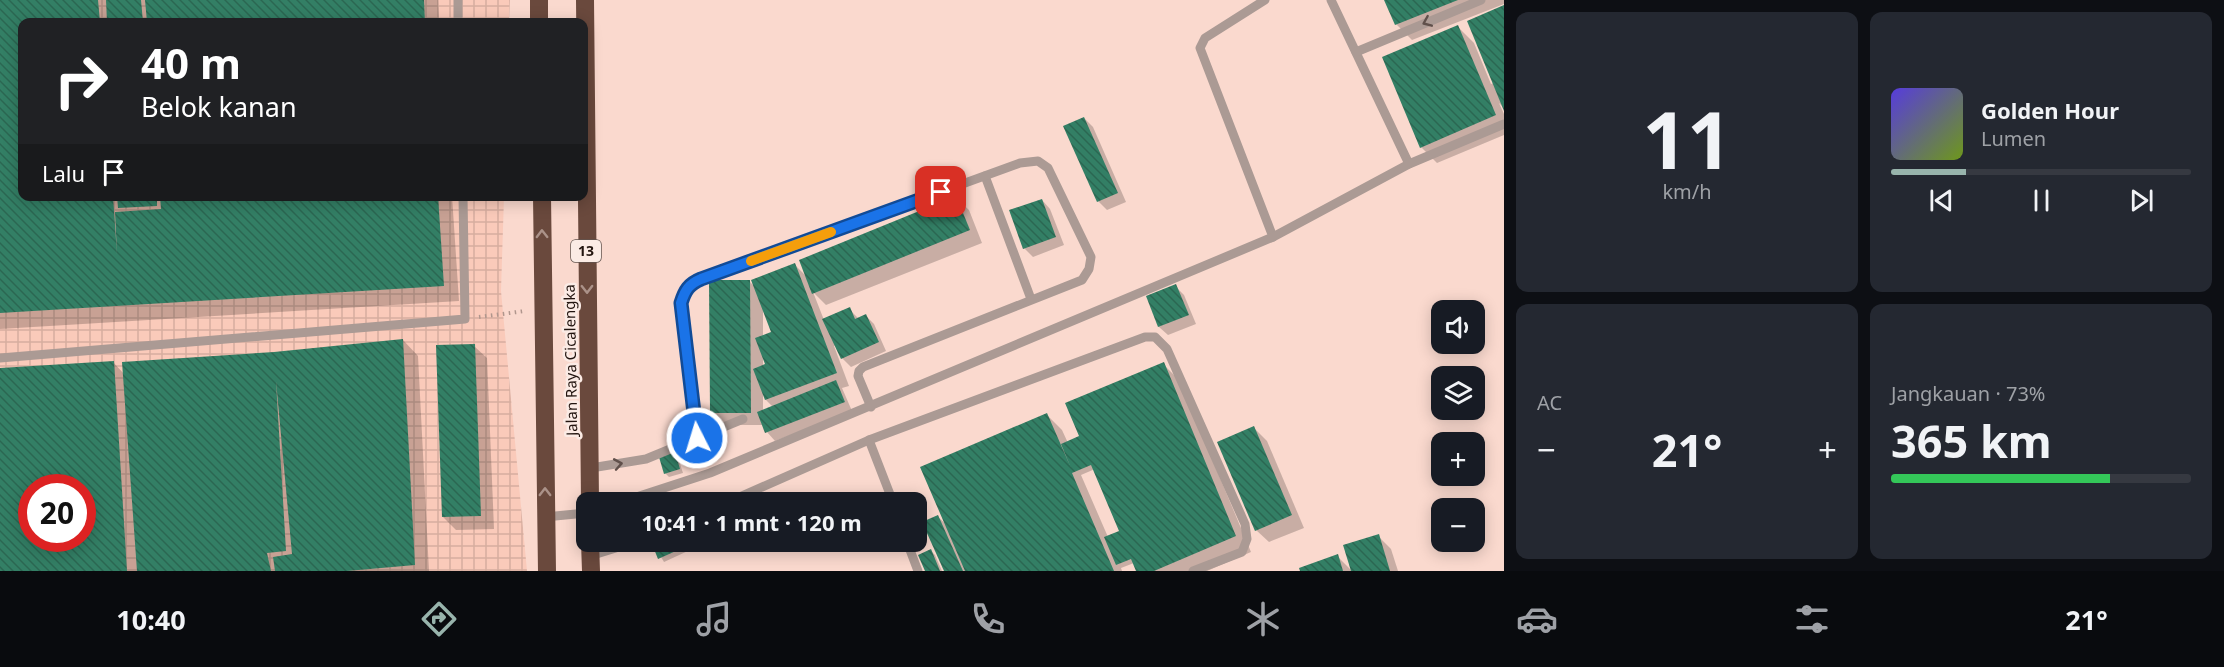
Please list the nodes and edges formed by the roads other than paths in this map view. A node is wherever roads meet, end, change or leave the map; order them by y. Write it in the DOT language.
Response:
graph roads {
  1 [pos="458,0"];
  2 [pos="539,0"];
  3 [pos="585,0"];
  4 [pos="1265,0"];
  5 [pos="1331,0"];
  6 [pos="1482,0"];
  7 [pos="458,18"];
  8 [pos="539,18"];
  9 [pos="585,18"];
  10 [pos="1356,52"];
  11 [pos="1504,124"];
  12 [pos="1409,164"];
  13 [pos="985,176"];
  14 [pos="462,201"];
  15 [pos="542,201"];
  16 [pos="586,201"];
  17 [pos="1273,237"];
  18 [pos="1031,299"];
  19 [pos="0,358"];
  20 [pos="871,407"];
  21 [pos="743,419"];
  22 [pos="697,438"];
  23 [pos="869,440"];
  24 [pos="591,468"];
  25 [pos="590,492"];
  26 [pos="652,492"];
  27 [pos="751,492"];
  28 [pos="888,492"];
  29 [pos="576,514"];
  30 [pos="545,517"];
  31 [pos="911,552"];
  32 [pos="547,571"];
  33 [pos="918,571"];
  34 [pos="1193,571"];
  1 -- 7 [label="lane"];
  2 -- 8 [label="highway"];
  3 -- 9 [label="highway, Jalan Raya Cicalengka / 13, one-way"];
  4 -- 17 [label="lane"];
  5 -- 10 [label="lane"];
  6 -- 10 [label="lane, one-way"];
  10 -- 12 [label="lane"];
  11 -- 12 [label="lane"];
  12 -- 17 [label="lane"];
  13 -- 18 [label="lane"];
  13 -- 18 [label="lane"];
  13 -- 22 [label="lane"];
  14 -- 19 [label="lane"];
  30 -- 15 [label="highway, Jalan Raya Cicalengka, one-way"];
  16 -- 24 [label="highway, Jalan Raya Cicalengka / 13, one-way"];
  17 -- 20 [label="lane"];
  18 -- 20 [label="lane"];
  20 -- 26 [label="lane"];
  21 -- 22 [label="lane"];
  24 -- 22 [label="lane, one-way"];
  23 -- 27 [label="lane"];
  23 -- 28 [label="lane"];
  23 -- 34 [label="lane"];
  24 -- 25 [label="highway, Jalan Raya Cicalengka / 13"];
  29 -- 30 [label="lane"];
  30 -- 32 [label="highway, Jalan Raya Cicalengka"];
  31 -- 33 [label="lane"];
}
